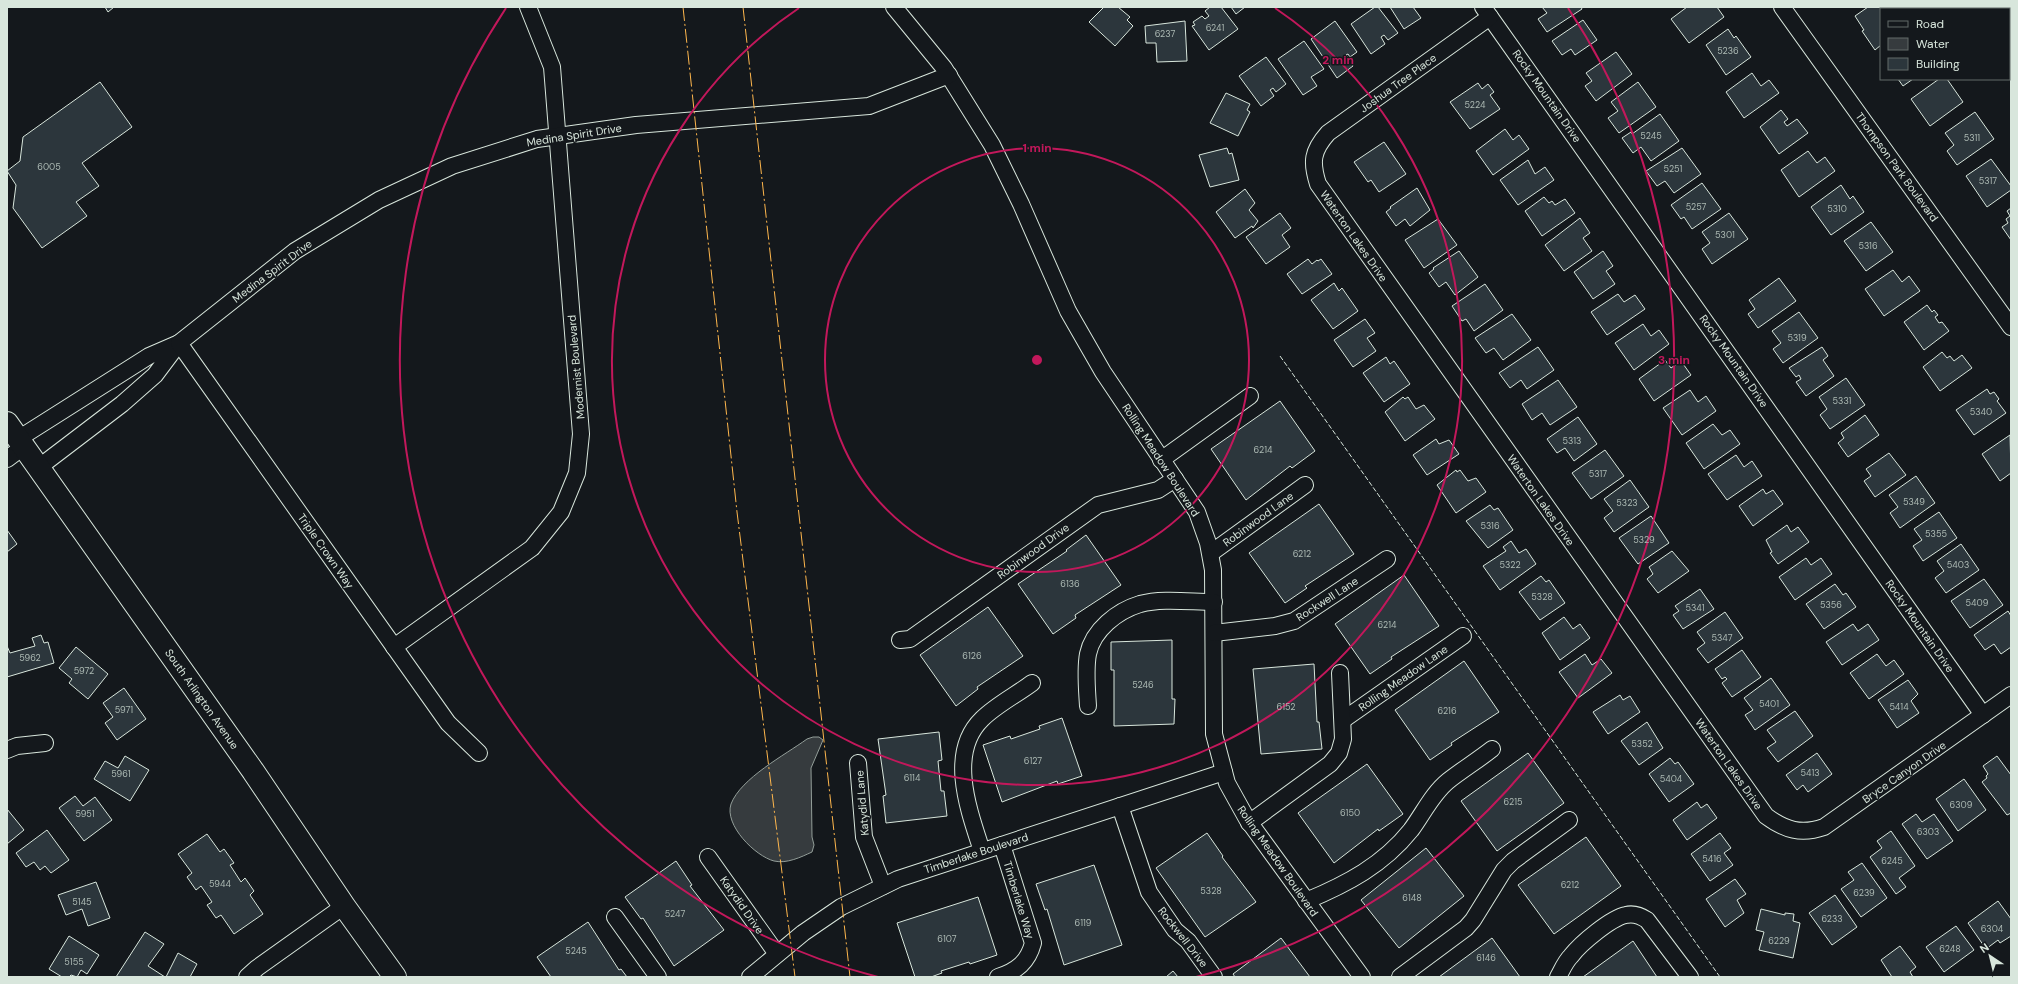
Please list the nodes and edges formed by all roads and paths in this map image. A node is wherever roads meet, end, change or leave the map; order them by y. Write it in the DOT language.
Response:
graph roads {
  1 [pos="528,7"];
  2 [pos="894,7"];
  3 [pos="1782,7"];
  4 [pos="1487,12"];
  5 [pos="949,75"];
  6 [pos="558,136"];
  7 [pos="1314,156"];
  8 [pos="2011,327"];
  9 [pos="179,343"];
  10 [pos="1250,396"];
  11 [pos="14,442"];
  12 [pos="1161,460"];
  13 [pos="38,468"];
  14 [pos="1175,479"];
  15 [pos="1305,485"];
  16 [pos="1211,553"];
  17 [pos="1387,559"];
  18 [pos="1214,602"];
  19 [pos="1214,633"];
  20 [pos="1463,636"];
  21 [pos="900,640"];
  22 [pos="394,647"];
  23 [pos="1340,674"];
  24 [pos="1032,683"];
  25 [pos="2011,695"];
  26 [pos="1088,706"];
  27 [pos="1983,715"];
  28 [pos="1343,720"];
  29 [pos="46,743"];
  30 [pos="1492,749"];
  31 [pos="7,750"];
  32 [pos="479,754"];
  33 [pos="858,763"];
  34 [pos="1224,772"];
  35 [pos="1120,806"];
  36 [pos="1569,820"];
  37 [pos="1249,823"];
  38 [pos="1791,830"];
  39 [pos="1002,845"];
  40 [pos="982,851"];
  41 [pos="708,857"];
  42 [pos="883,886"];
  43 [pos="1306,901"];
  44 [pos="344,906"];
  45 [pos="616,917"];
  46 [pos="777,954"];
  47 [pos="246,977"];
  48 [pos="395,977"];
  49 [pos="658,977"];
  50 [pos="750,977"];
  51 [pos="998,977"];
  52 [pos="1214,977"];
  53 [pos="1362,977"];
  54 [pos="1400,977"];
  55 [pos="1558,977"];
  56 [pos="1690,977"];
  1 -- 6 [label="street, Modernist Boulevard"];
  2 -- 5 [label="street, Rolling Meadow Boulevard"];
  3 -- 8 [label="street, Thompson Park Boulevard"];
  4 -- 7 [label="street, Joshua Tree Place"];
  4 -- 27 [label="street, Rocky Mountain Drive"];
  5 -- 6 [label="street, Medina Spirit Drive"];
  5 -- 12 [label="street, Rolling Meadow Boulevard"];
  6 -- 9 [label="street, Medina Spirit Drive"];
  6 -- 22 [label="street, Modernist Boulevard"];
  7 -- 38 [label="street, Waterton Lakes Drive"];
  9 -- 11 [label="street, Medina Spirit Drive"];
  9 -- 13 [label="street, Medina Spirit Drive"];
  9 -- 22 [label="street, Triple Crown Way"];
  10 -- 12 [label="street"];
  11 -- 13 [label="main road, South Arlington Avenue"];
  12 -- 14 [label="street, Rolling Meadow Boulevard"];
  13 -- 44 [label="main road, South Arlington Avenue"];
  14 -- 16 [label="street, Rolling Meadow Boulevard"];
  14 -- 21 [label="street, Robinwood Drive"];
  15 -- 16 [label="street, Robinwood Lane"];
  16 -- 18 [label="street, Rolling Meadow Boulevard"];
  17 -- 19 [label="street, Rockwell Lane"];
  18 -- 19 [label="street, Rolling Meadow Boulevard"];
  18 -- 26 [label="street"];
  19 -- 34 [label="street, Rolling Meadow Boulevard"];
  20 -- 28 [label="street, Rolling Meadow Lane"];
  22 -- 32 [label="street, Triple Crown Way"];
  23 -- 28 [label="street, Rolling Meadow Lane"];
  24 -- 40 [label="street"];
  25 -- 27 [label="street, Bryce Canyon Drive"];
  27 -- 38 [label="street, Bryce Canyon Drive"];
  28 -- 37 [label="street, Rolling Meadow Lane"];
  29 -- 31 [label="street"];
  30 -- 43 [label="street"];
  33 -- 42 [label="street, Katydid Lane"];
  34 -- 35 [label="street, Timberlake Boulevard"];
  34 -- 37 [label="street, Rolling Meadow Boulevard"];
  35 -- 39 [label="street, Timberlake Boulevard"];
  35 -- 52 [label="street, Rockwell Drive"];
  36 -- 54 [label="street"];
  37 -- 43 [label="street, Rolling Meadow Boulevard"];
  39 -- 40 [label="street, Timberlake Boulevard"];
  39 -- 51 [label="street, Timberlake Way"];
  40 -- 42 [label="street, Timberlake Boulevard"];
  41 -- 46 [label="street, Katydid Drive"];
  42 -- 46 [label="street, Timberlake Boulevard"];
  43 -- 53 [label="street, Rolling Meadow Boulevard"];
  44 -- 47 [label="street"];
  44 -- 48 [label="main road, South Arlington Avenue"];
  45 -- 49 [label="street"];
  46 -- 50 [label="street, Timberlake Boulevard"];
  55 -- 56 [label="street"];
}
